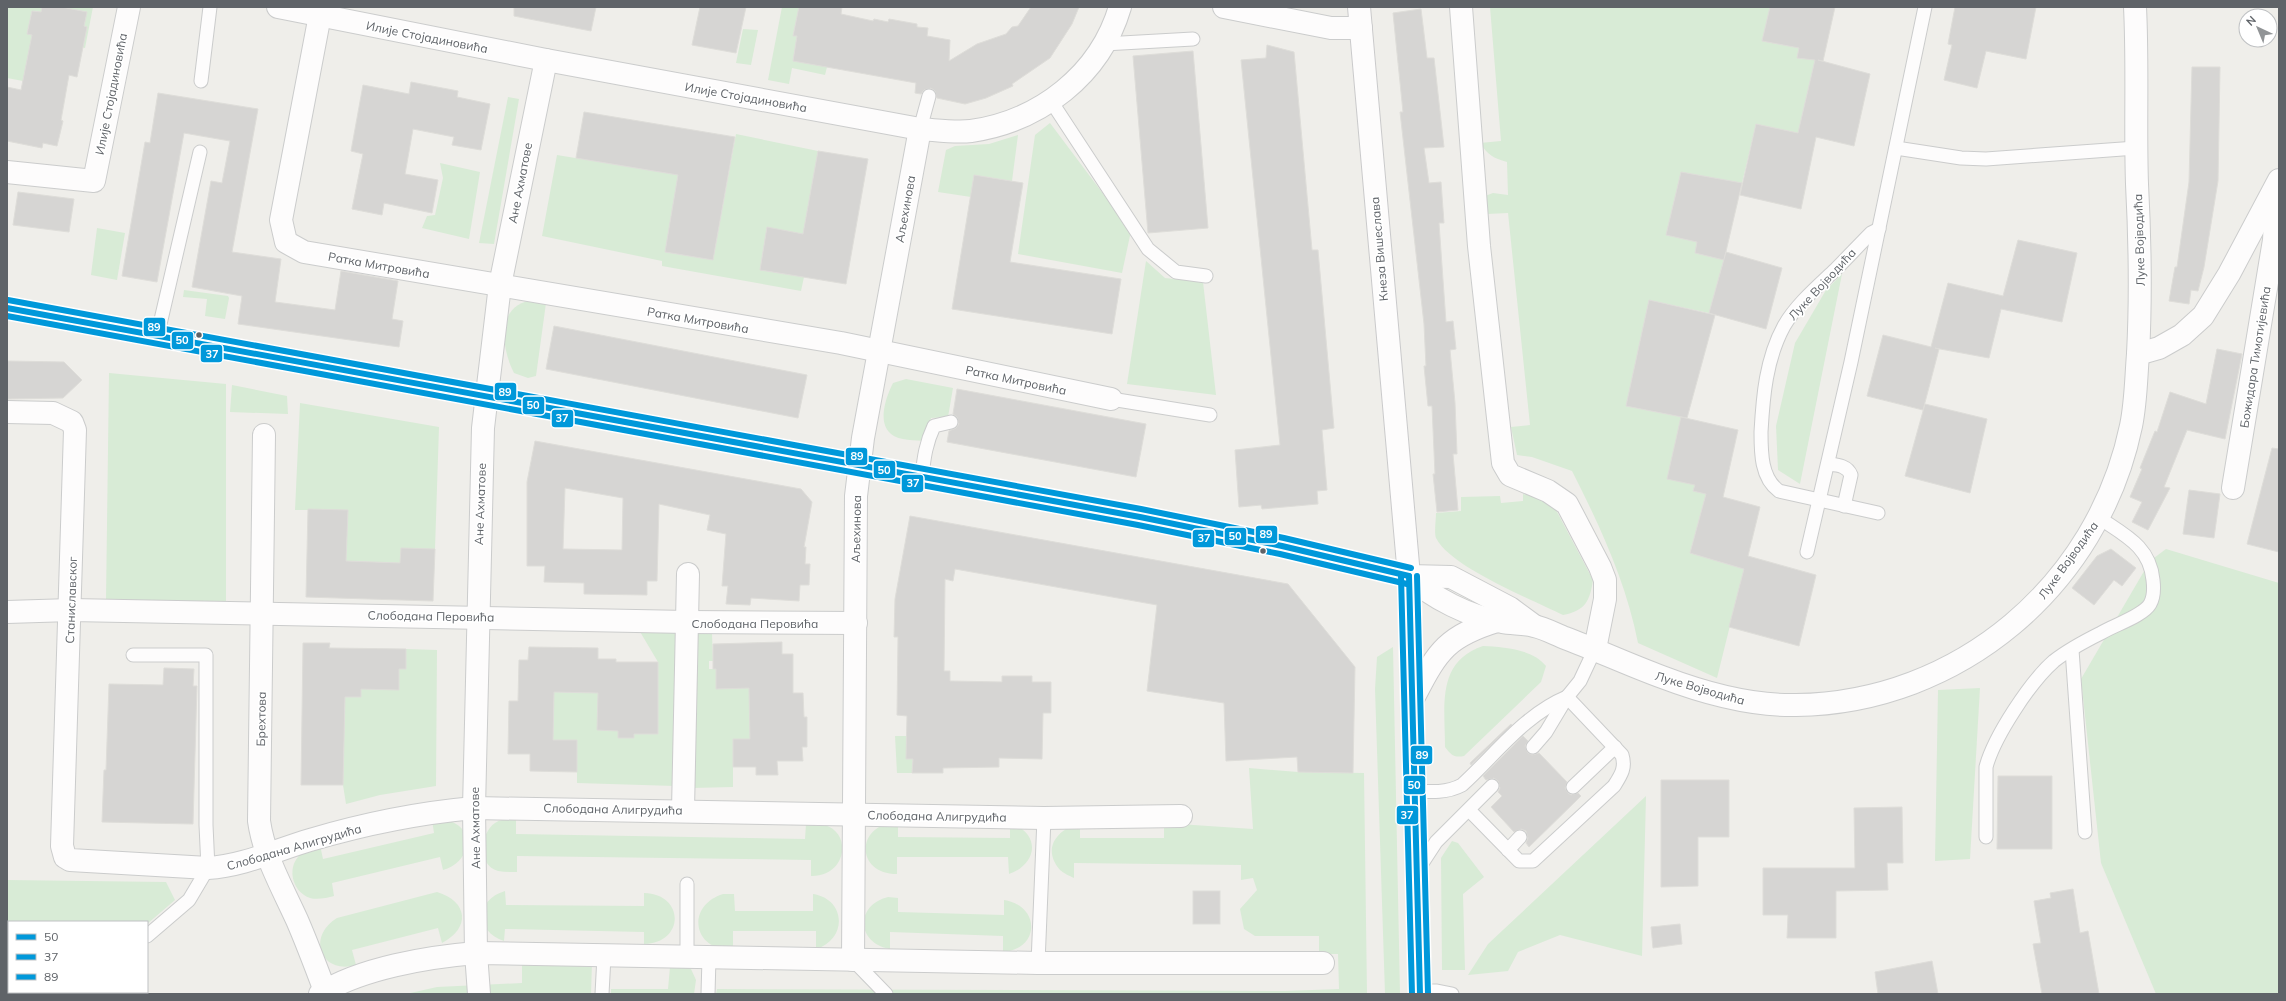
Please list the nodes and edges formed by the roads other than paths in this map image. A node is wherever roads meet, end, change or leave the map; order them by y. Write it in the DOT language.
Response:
graph roads {
  1 [pos="129,7"];
  2 [pos="210,7"];
  3 [pos="278,7"];
  4 [pos="1120,7"];
  5 [pos="1224,7"];
  6 [pos="1359,7"];
  7 [pos="1461,7"];
  8 [pos="1925,7"];
  9 [pos="2135,7"];
  10 [pos="320,15"];
  11 [pos="1361,28"];
  12 [pos="1193,39"];
  13 [pos="1104,44"];
  14 [pos="546,60"];
  15 [pos="201,80"];
  16 [pos="929,96"];
  17 [pos="1052,100"];
  18 [pos="920,129"];
  19 [pos="1896,148"];
  20 [pos="2136,148"];
  21 [pos="200,152"];
  22 [pos="7,172"];
  23 [pos="2279,180"];
  24 [pos="2267,204"];
  25 [pos="1879,229"];
  26 [pos="1206,276"];
  27 [pos="500,286"];
  28 [pos="7,308"];
  29 [pos="157,337"];
  30 [pos="879,352"];
  31 [pos="2138,354"];
  32 [pos="486,396"];
  33 [pos="1111,399"];
  34 [pos="7,412"];
  35 [pos="1210,415"];
  36 [pos="951,422"];
  37 [pos="270,435"];
  38 [pos="859,464"];
  39 [pos="1828,464"];
  40 [pos="922,476"];
  41 [pos="2233,488"];
  42 [pos="1819,501"];
  43 [pos="1844,506"];
  44 [pos="1878,513"];
  45 [pos="2098,517"];
  46 [pos="1807,552"];
  47 [pos="688,574"];
  48 [pos="1409,576"];
  49 [pos="71,610"];
  50 [pos="7,612"];
  51 [pos="263,614"];
  52 [pos="478,617"];
  53 [pos="1498,621"];
  54 [pos="687,622"];
  55 [pos="856,623"];
  56 [pos="1534,626"];
  57 [pos="1595,649"];
  58 [pos="2072,650"];
  59 [pos="133,655"];
  60 [pos="1567,697"];
  61 [pos="1413,698"];
  62 [pos="1533,747"];
  63 [pos="1615,747"];
  64 [pos="1492,786"];
  65 [pos="1573,787"];
  66 [pos="1415,791"];
  67 [pos="474,808"];
  68 [pos="683,810"];
  69 [pos="1469,810"];
  70 [pos="855,814"];
  71 [pos="1181,816"];
  72 [pos="1044,818"];
  73 [pos="2085,832"];
  74 [pos="1520,837"];
  75 [pos="1986,837"];
  76 [pos="62,846"];
  77 [pos="1508,850"];
  78 [pos="267,854"];
  79 [pos="208,868"];
  80 [pos="1417,872"];
  81 [pos="687,884"];
  82 [pos="148,935"];
  83 [pos="476,953"];
  84 [pos="604,956"];
  85 [pos="687,958"];
  86 [pos="709,958"];
  87 [pos="853,960"];
  88 [pos="1038,963"];
  89 [pos="1323,963"];
  90 [pos="322,992"];
  91 [pos="1420,992"];
  92 [pos="479,994"];
  93 [pos="602,994"];
  94 [pos="708,994"];
  95 [pos="886,994"];
  96 [pos="1452,994"];
  1 -- 22 [label="street, Илије Стојадиновића"];
  2 -- 15 [label="lane"];
  3 -- 10 [label="street, Илије Стојадиновића"];
  4 -- 13 [label="street, Илије Стојадиновића"];
  5 -- 11 [label="street"];
  6 -- 11 [label="street, Кнеза Вишеслава"];
  7 -- 57 [label="street"];
  8 -- 19 [label="lane, Луке Војводића"];
  9 -- 20 [label="street, Луке Војводића"];
  10 -- 14 [label="street, Илије Стојадиновића"];
  10 -- 27 [label="street, Ратка Митровића"];
  11 -- 48 [label="street, Кнеза Вишеслава"];
  12 -- 13 [label="lane"];
  13 -- 17 [label="street, Илије Стојадиновића"];
  14 -- 18 [label="street, Илије Стојадиновића"];
  14 -- 27 [label="street, Ане Ахматове"];
  16 -- 18 [label="lane"];
  17 -- 18 [label="street, Илије Стојадиновића"];
  17 -- 26 [label="lane"];
  18 -- 30 [label="street, Аљехинова"];
  19 -- 20 [label="lane"];
  19 -- 25 [label="lane, Луке Војводића"];
  20 -- 31 [label="street, Луке Војводића"];
  21 -- 29 [label="lane"];
  23 -- 24 [label="street"];
  24 -- 31 [label="street"];
  24 -- 41 [label="street, Божидара Тимотијевића"];
  25 -- 39 [label="lane, Луке Војводића"];
  25 -- 42 [label="lane, Луке Војводића"];
  27 -- 30 [label="street, Ратка Митровића"];
  27 -- 32 [label="street, Ане Ахматове"];
  28 -- 29 [label="street"];
  29 -- 32 [label="street"];
  30 -- 33 [label="street, Ратка Митровића"];
  30 -- 38 [label="street, Аљехинова"];
  31 -- 45 [label="street, Луке Војводића"];
  32 -- 38 [label="street"];
  32 -- 52 [label="street, Ане Ахматове"];
  33 -- 35 [label="lane"];
  34 -- 49 [label="street, Станиславског"];
  36 -- 40 [label="lane"];
  37 -- 51 [label="street, Брехтова"];
  38 -- 40 [label="street"];
  38 -- 55 [label="street, Аљехинова"];
  39 -- 42 [label="lane, Луке Војводића"];
  39 -- 43 [label="lane"];
  40 -- 48 [label="street"];
  42 -- 43 [label="lane, Луке Војводића"];
  42 -- 46 [label="lane, Луке Војводића"];
  43 -- 44 [label="lane, Луке Војводића"];
  45 -- 57 [label="street, Луке Војводића"];
  45 -- 58 [label="lane"];
  47 -- 54 [label="street"];
  48 -- 53 [label="street, Луке Војводића"];
  48 -- 56 [label="street, Луке Војводића"];
  48 -- 61 [label="street, Кнеза Вишеслава"];
  49 -- 50 [label="street, Слободана Перовића"];
  49 -- 51 [label="street, Слободана Перовића"];
  49 -- 76 [label="street, Станиславског"];
  51 -- 52 [label="street, Слободана Перовића"];
  51 -- 78 [label="street, Брехтова"];
  52 -- 54 [label="street, Слободана Перовића"];
  52 -- 67 [label="street, Ане Ахматове"];
  53 -- 56 [label="street, Луке Војводића"];
  53 -- 61 [label="street"];
  54 -- 55 [label="street, Слободана Перовића"];
  54 -- 68 [label="street"];
  55 -- 70 [label="street, Аљехинова"];
  56 -- 57 [label="street, Луке Војводића"];
  57 -- 60 [label="lane"];
  58 -- 73 [label="lane"];
  58 -- 75 [label="lane"];
  59 -- 79 [label="lane"];
  60 -- 62 [label="lane"];
  60 -- 63 [label="lane"];
  60 -- 66 [label="lane"];
  61 -- 66 [label="street, Кнеза Вишеслава"];
  63 -- 65 [label="lane"];
  63 -- 77 [label="lane"];
  64 -- 69 [label="lane"];
  66 -- 80 [label="street, Кнеза Вишеслава"];
  67 -- 68 [label="street, Слободана Алигрудића"];
  67 -- 78 [label="street, Слободана Алигрудића"];
  67 -- 83 [label="street, Ане Ахматове"];
  68 -- 70 [label="street, Слободана Алигрудића"];
  69 -- 77 [label="lane"];
  69 -- 80 [label="lane"];
  70 -- 72 [label="street, Слободана Алигрудића"];
  70 -- 87 [label="street, Аљехинова"];
  71 -- 72 [label="street, Слободана Алигрудића"];
  72 -- 88 [label="lane"];
  74 -- 77 [label="lane"];
  76 -- 79 [label="street, Слободана Алигрудића"];
  78 -- 79 [label="street, Слободана Алигрудића"];
  78 -- 90 [label="street, Брехтова"];
  79 -- 82 [label="lane"];
  80 -- 91 [label="street, Кнеза Вишеслава"];
  81 -- 85 [label="lane"];
  83 -- 84 [label="street"];
  83 -- 90 [label="street"];
  83 -- 92 [label="street, Ане Ахматове"];
  84 -- 85 [label="street"];
  84 -- 93 [label="lane"];
  85 -- 86 [label="street"];
  86 -- 87 [label="street"];
  86 -- 94 [label="lane"];
  87 -- 88 [label="street"];
  87 -- 95 [label="lane"];
  88 -- 89 [label="street"];
  91 -- 96 [label="lane"];
}
